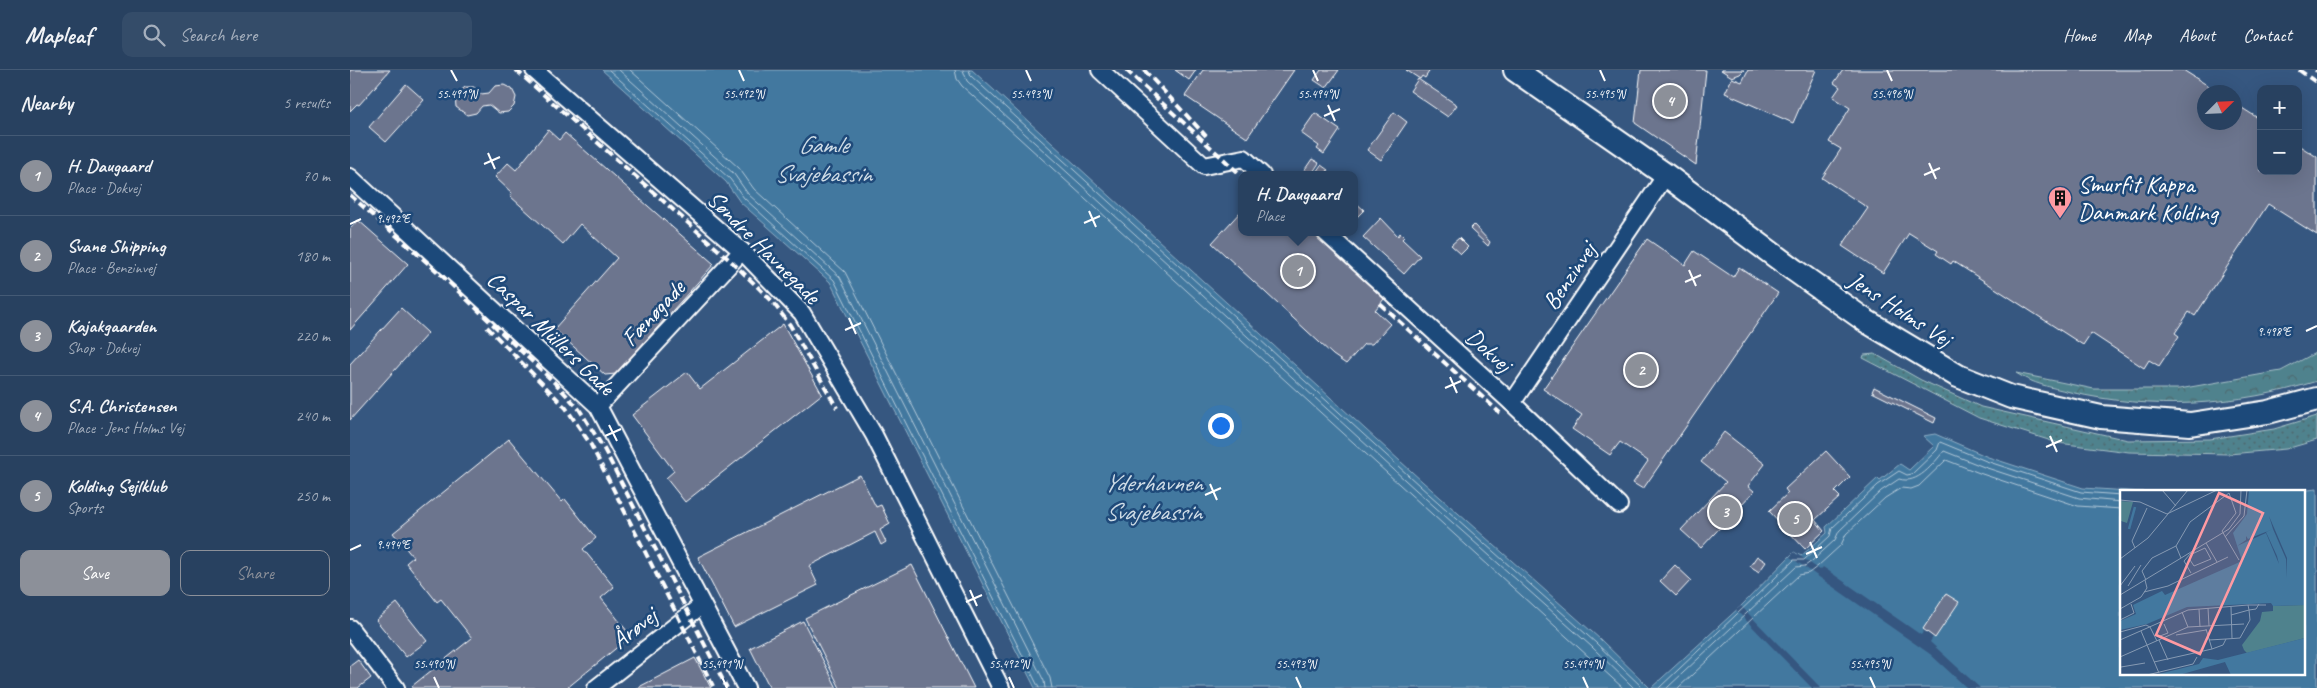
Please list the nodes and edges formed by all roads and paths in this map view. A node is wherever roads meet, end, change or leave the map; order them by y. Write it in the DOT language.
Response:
graph roads {
  1 [pos="534,70"];
  2 [pos="1100,70"];
  3 [pos="1515,70"];
  4 [pos="1258,171"];
  5 [pos="1666,175"];
  6 [pos="350,177"];
  7 [pos="1329,236"];
  8 [pos="742,251"];
  9 [pos="2317,399"];
  10 [pos="1512,403"];
  11 [pos="598,406"];
  12 [pos="1619,505"];
  13 [pos="702,605"];
  14 [pos="350,628"];
  15 [pos="396,688"];
  16 [pos="596,688"];
  17 [pos="746,688"];
  18 [pos="1001,688"];
  1 -- 8 [label="street, Søndre Havnegade"];
  2 -- 4 [label="street"];
  3 -- 5 [label="main road, Jens Holms Vej"];
  5 -- 9 [label="main road, Jens Holms Vej"];
  5 -- 10 [label="street, Benzinvej"];
  6 -- 11 [label="street, Caspar Müllers Gade"];
  7 -- 10 [label="street, Dokvej"];
  8 -- 11 [label="street, Fænøgade"];
  8 -- 18 [label="street, Søndre Havnegade"];
  10 -- 12 [label="street, Dokvej"];
  11 -- 13 [label="street, Caspar Müllers Gade"];
  13 -- 16 [label="street, Årøvej"];
  13 -- 17 [label="street, Caspar Müllers Gade"];
  14 -- 15 [label="street"];
}
